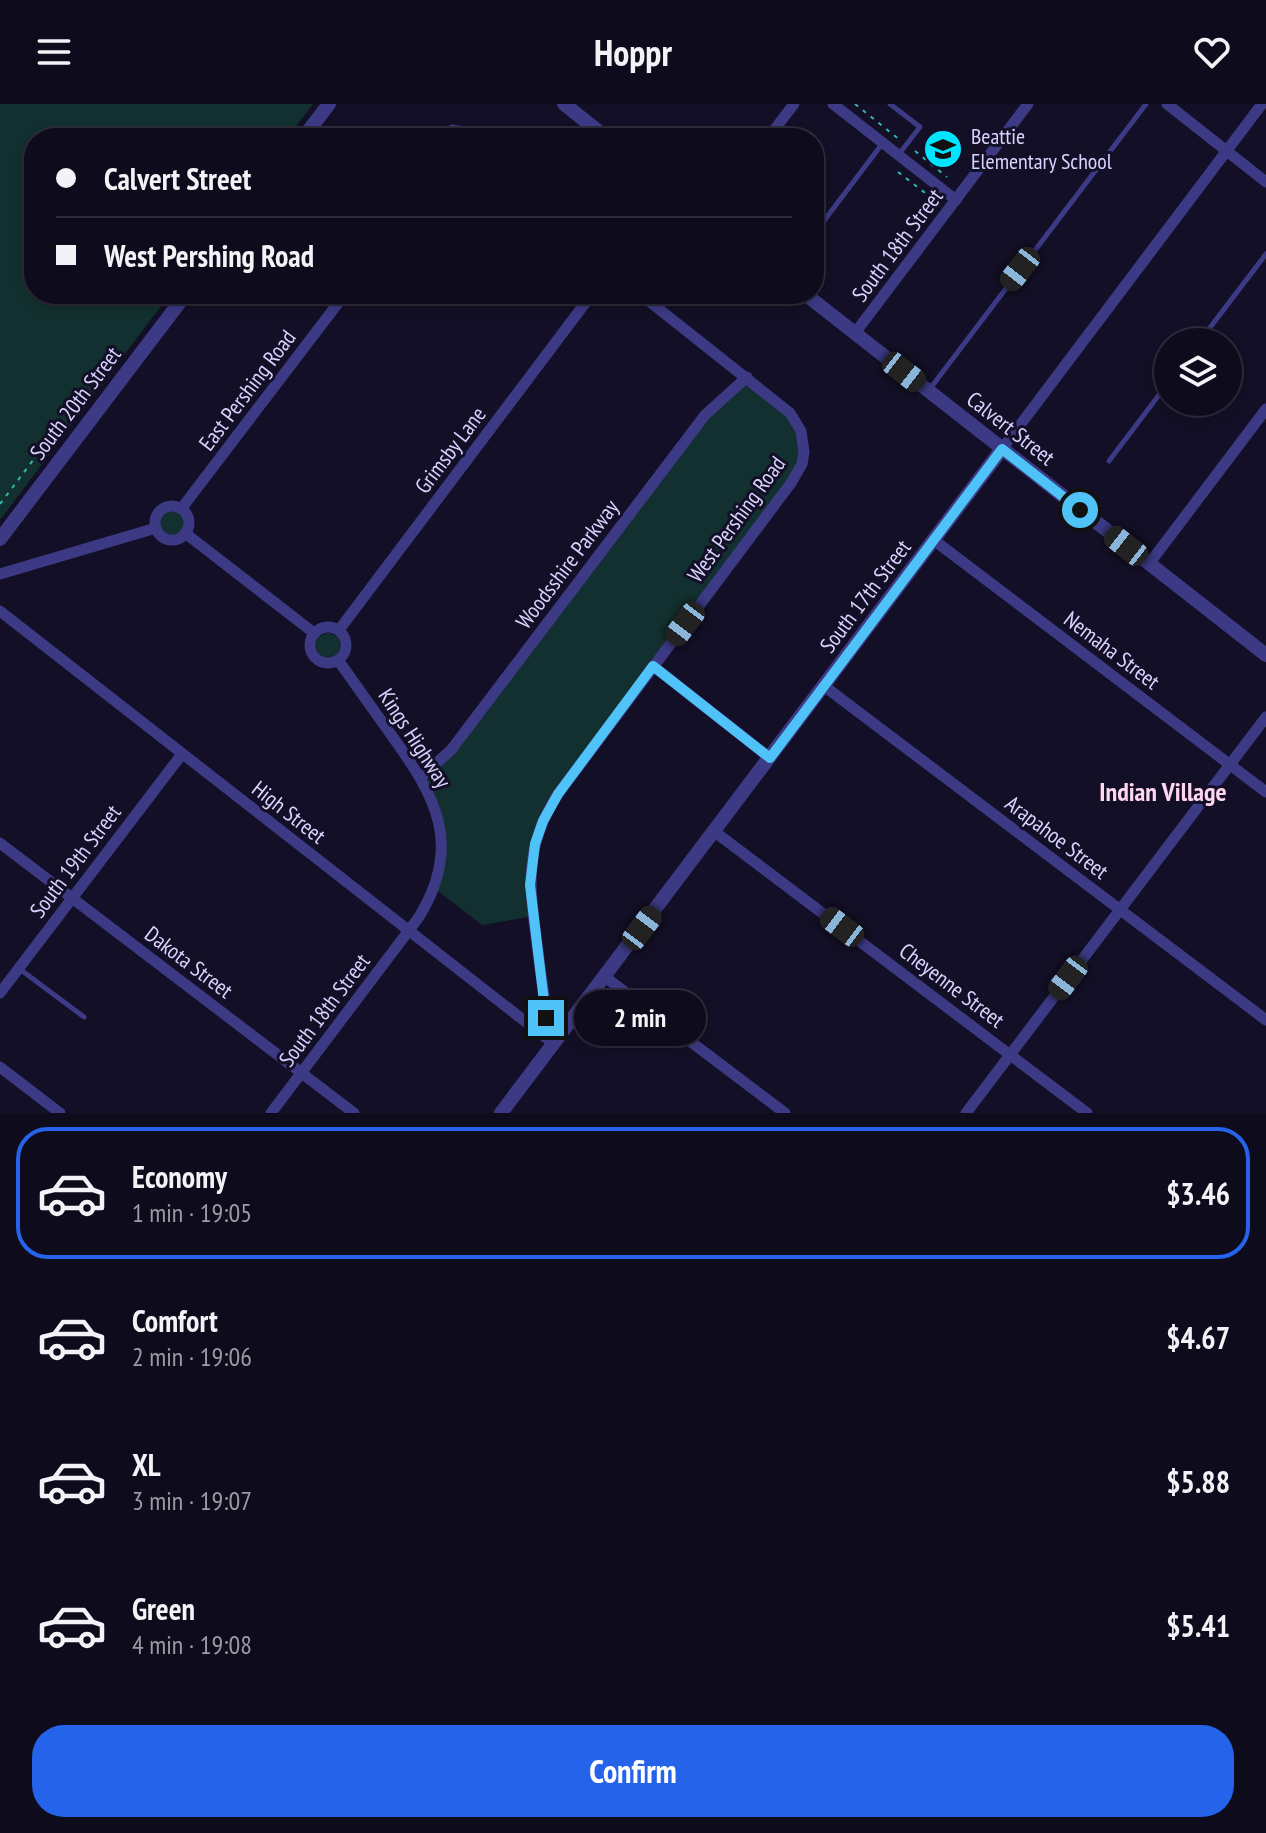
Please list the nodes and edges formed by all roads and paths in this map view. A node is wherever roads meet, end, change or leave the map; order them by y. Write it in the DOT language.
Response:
graph roads {
  1 [pos="329,104"];
  2 [pos="564,104"];
  3 [pos="794,104"];
  4 [pos="833,104"];
  5 [pos="890,104"];
  6 [pos="1028,104"];
  7 [pos="1146,104"];
  8 [pos="1167,104"];
  9 [pos="1262,104"];
  10 [pos="311,128"];
  11 [pos="594,128"];
  12 [pos="776,128"];
  13 [pos="883,143"];
  14 [pos="1227,151"];
  15 [pos="898,155"];
  16 [pos="898,172"];
  17 [pos="1266,182"];
  18 [pos="956,200"];
  19 [pos="948,211"];
  20 [pos="824,221"];
  21 [pos="1266,254"];
  22 [pos="178,304"];
  23 [pos="337,304"];
  24 [pos="584,304"];
  25 [pos="653,304"];
  26 [pos="818,304"];
  27 [pos="1210,328"];
  28 [pos="855,333"];
  29 [pos="113,354"];
  30 [pos="747,377"];
  31 [pos="929,391"];
  32 [pos="1154,402"];
  33 [pos="1266,409"];
  34 [pos="1002,449"];
  35 [pos="1109,461"];
  36 [pos="0,504"];
  37 [pos="181,509"];
  38 [pos="156,528"];
  39 [pos="185,533"];
  40 [pos="0,539"];
  41 [pos="935,541"];
  42 [pos="1149,564"];
  43 [pos="0,574"];
  44 [pos="0,611"];
  45 [pos="339,630"];
  46 [pos="314,633"];
  47 [pos="1266,655"];
  48 [pos="338,660"];
  49 [pos="653,666"];
  50 [pos="824,686"];
  51 [pos="1266,717"];
  52 [pos="182,754"];
  53 [pos="770,758"];
  54 [pos="1230,765"];
  55 [pos="421,777"];
  56 [pos="1266,792"];
  57 [pos="715,832"];
  58 [pos="0,843"];
  59 [pos="72,898"];
  60 [pos="1120,910"];
  61 [pos="409,932"];
  62 [pos="19,968"];
  63 [pos="605,977"];
  64 [pos="0,993"];
  65 [pos="84,1017"];
  66 [pos="1266,1020"];
  67 [pos="554,1044"];
  68 [pos="1010,1055"];
  69 [pos="0,1067"];
  70 [pos="302,1073"];
  71 [pos="60,1113"];
  72 [pos="271,1113"];
  73 [pos="354,1113"];
  74 [pos="501,1113"];
  75 [pos="785,1113"];
  76 [pos="966,1113"];
  77 [pos="1087,1113"];
  1 -- 10 [label="street"];
  2 -- 11 [label="street"];
  3 -- 12 [label="street"];
  4 -- 13 [label="street"];
  5 -- 15 [label="lane"];
  6 -- 18 [label="street, South 18th Street"];
  7 -- 31 [label="lane"];
  8 -- 14 [label="street"];
  9 -- 14 [label="street, South 17th Street"];
  13 -- 15 [label="street"];
  13 -- 20 [label="lane"];
  14 -- 17 [label="street"];
  14 -- 34 [label="street, South 17th Street"];
  15 -- 18 [label="street"];
  16 -- 19 [label="path"];
  18 -- 19 [label="street, South 18th Street"];
  19 -- 28 [label="street, South 18th Street"];
  21 -- 27 [label="lane"];
  22 -- 40 [label="street, South 20th Street"];
  23 -- 37 [label="street, East Pershing Road"];
  24 -- 45 [label="street, Grimsby Lane"];
  25 -- 30 [label="street"];
  26 -- 28 [label="street, Calvert Street"];
  28 -- 31 [label="street, Calvert Street"];
  29 -- 36 [label="path"];
  30 -- 49 [label="street, West Pershing Road"];
  30 -- 55 [label="street, Woodsshire Parkway"];
  31 -- 34 [label="street, Calvert Street"];
  32 -- 35 [label="lane"];
  33 -- 42 [label="street"];
  34 -- 41 [label="street, South 17th Street"];
  34 -- 42 [label="street, Calvert Street"];
  37 -- 38 [label="street"];
  37 -- 39 [label="street"];
  38 -- 39 [label="street"];
  38 -- 43 [label="street"];
  39 -- 46 [label="street"];
  41 -- 50 [label="street, South 17th Street"];
  41 -- 54 [label="street, Nemaha Street"];
  42 -- 47 [label="street, Calvert Street"];
  44 -- 52 [label="street, High Street"];
  45 -- 46 [label="street"];
  45 -- 48 [label="street"];
  46 -- 48 [label="street"];
  48 -- 55 [label="street, Kings Highway"];
  49 -- 53 [label="street"];
  49 -- 67 [label="street, West Pershing Road"];
  50 -- 53 [label="street, South 17th Street"];
  50 -- 60 [label="street, Arapahoe Street"];
  51 -- 54 [label="street"];
  52 -- 59 [label="street, South 19th Street"];
  52 -- 61 [label="street, High Street"];
  53 -- 57 [label="street, South 17th Street"];
  54 -- 56 [label="street, Nemaha Street"];
  54 -- 60 [label="street"];
  55 -- 61 [label="street, Kings Highway"];
  57 -- 63 [label="street, South 17th Street"];
  57 -- 68 [label="street, Cheyenne Street"];
  58 -- 59 [label="street, Dakota Street"];
  59 -- 62 [label="street, South 19th Street"];
  59 -- 70 [label="street, Dakota Street"];
  60 -- 66 [label="street, Arapahoe Street"];
  60 -- 68 [label="street"];
  61 -- 67 [label="street, High Street"];
  61 -- 70 [label="street, South 18th Street"];
  62 -- 64 [label="street, South 19th Street"];
  62 -- 65 [label="lane"];
  63 -- 67 [label="street, South 17th Street"];
  63 -- 75 [label="street"];
  67 -- 74 [label="street, South 17th Street"];
  68 -- 76 [label="street"];
  68 -- 77 [label="street, Cheyenne Street"];
  69 -- 71 [label="street"];
  70 -- 72 [label="street, South 18th Street"];
  70 -- 73 [label="street, Dakota Street"];
}
